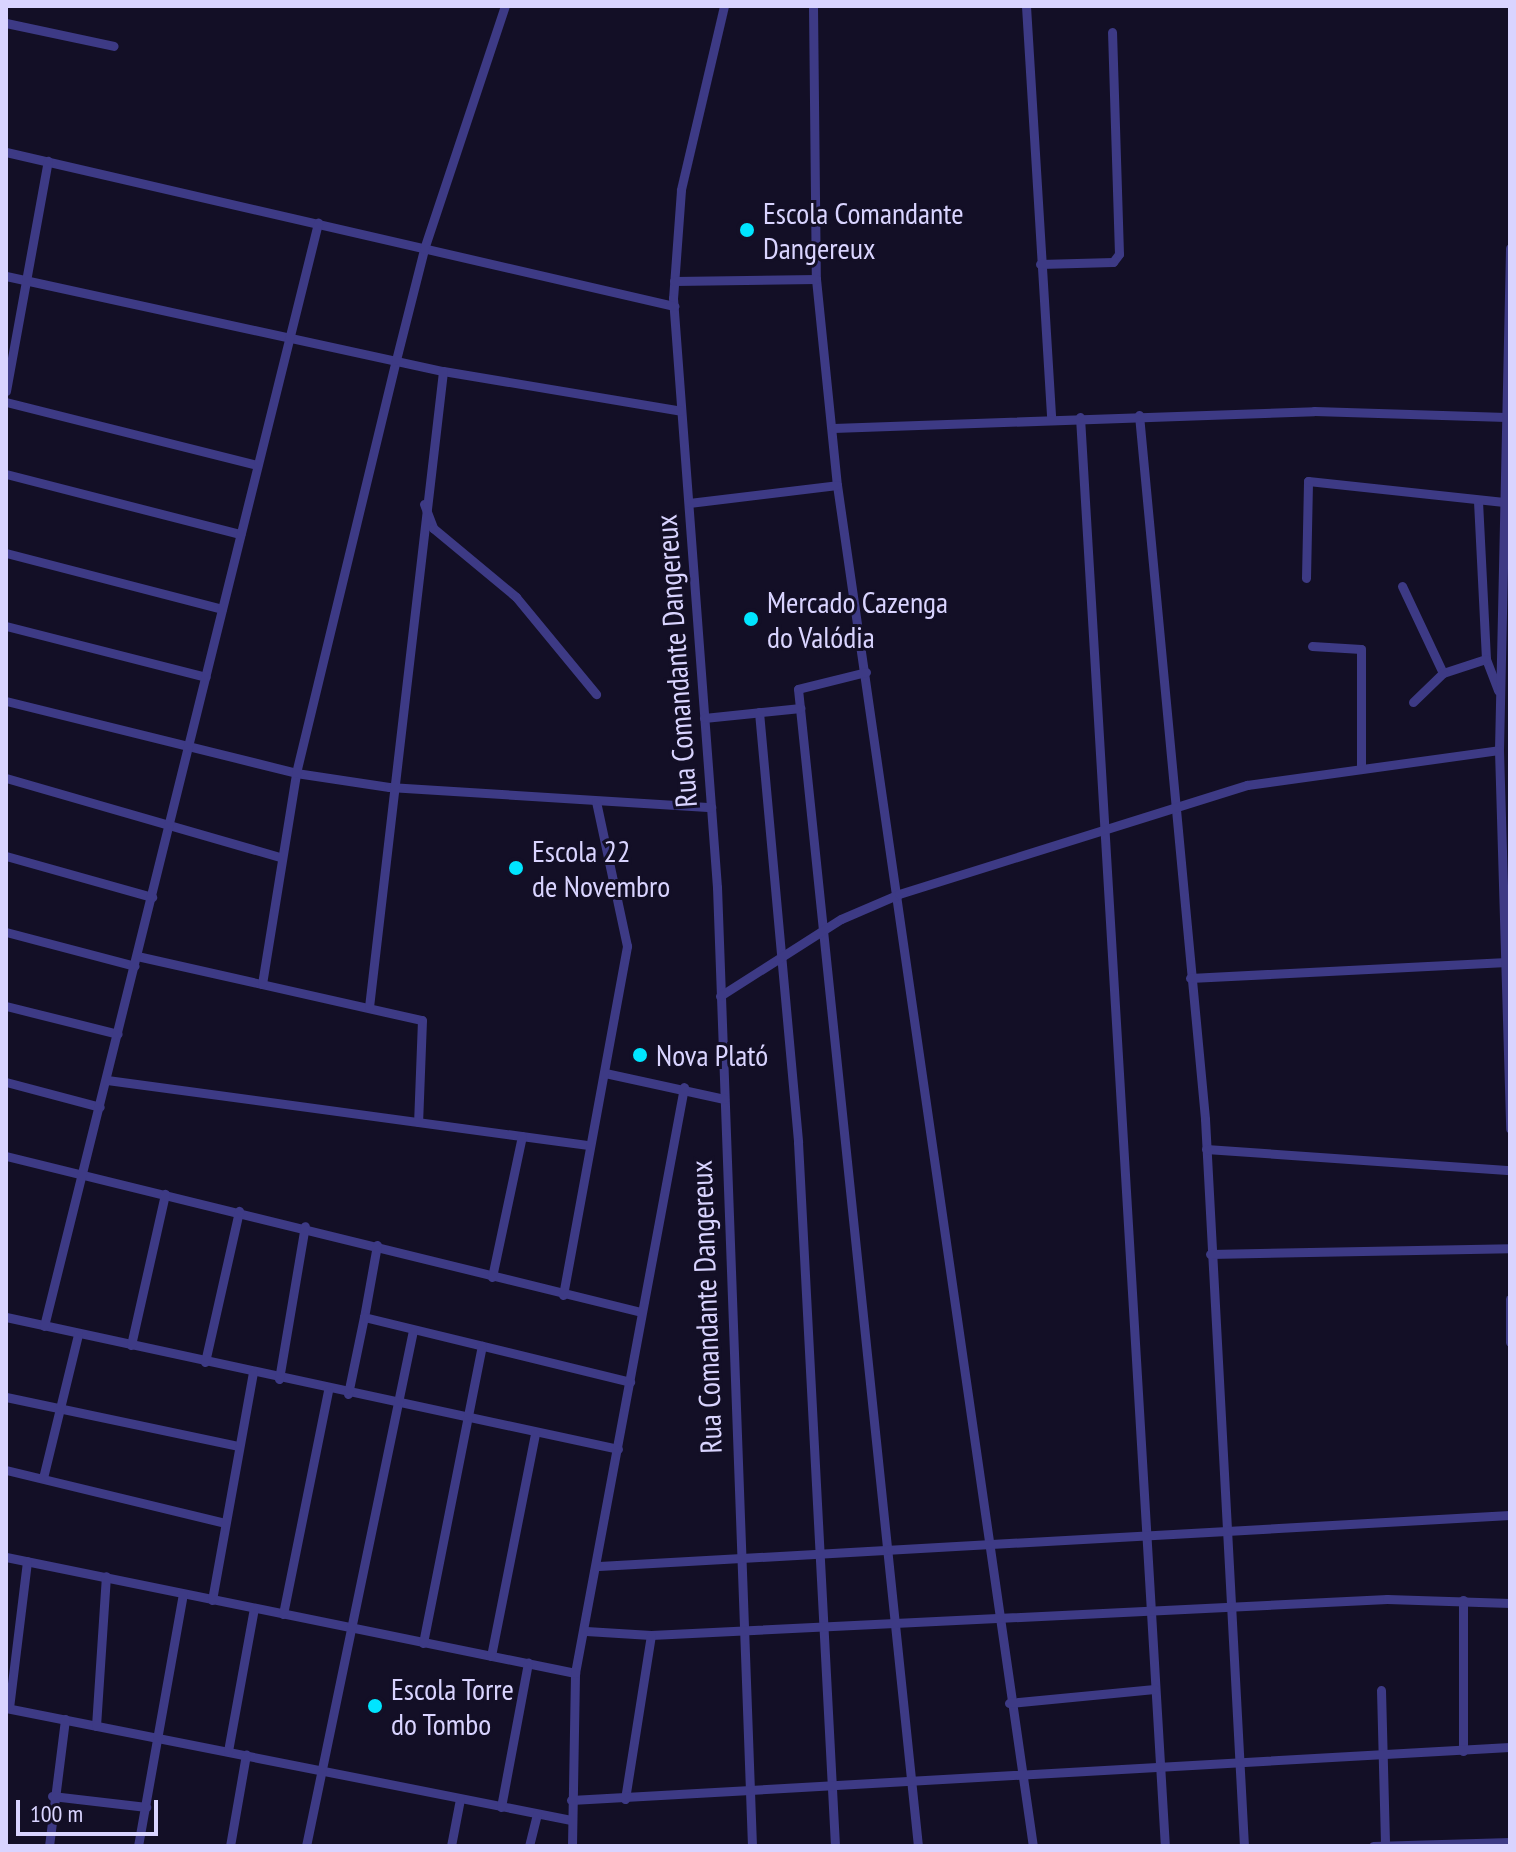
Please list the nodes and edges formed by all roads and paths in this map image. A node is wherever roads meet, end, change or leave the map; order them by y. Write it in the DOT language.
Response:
graph roads {
  1 [pos="505,6"];
  2 [pos="724,6"];
  3 [pos="813,6"];
  4 [pos="1026,6"];
  5 [pos="6,23"];
  6 [pos="1112,32"];
  7 [pos="114,46"];
  8 [pos="6,152"];
  9 [pos="48,161"];
  10 [pos="318,223"];
  11 [pos="1510,248"];
  12 [pos="424,249"];
  13 [pos="1040,264"];
  14 [pos="6,276"];
  15 [pos="816,279"];
  16 [pos="28,280"];
  17 [pos="674,281"];
  18 [pos="674,306"];
  19 [pos="288,337"];
  20 [pos="396,360"];
  21 [pos="443,371"];
  22 [pos="6,391"];
  23 [pos="1508,393"];
  24 [pos="6,402"];
  25 [pos="681,411"];
  26 [pos="1139,415"];
  27 [pos="1080,417"];
  28 [pos="1506,417"];
  29 [pos="1051,419"];
  30 [pos="833,428"];
  31 [pos="257,465"];
  32 [pos="6,474"];
  33 [pos="837,485"];
  34 [pos="1478,501"];
  35 [pos="1504,502"];
  36 [pos="423,503"];
  37 [pos="689,503"];
  38 [pos="240,534"];
  39 [pos="6,553"];
  40 [pos="1306,578"];
  41 [pos="1402,586"];
  42 [pos="222,609"];
  43 [pos="6,626"];
  44 [pos="1312,646"];
  45 [pos="1486,659"];
  46 [pos="866,672"];
  47 [pos="1443,673"];
  48 [pos="206,677"];
  49 [pos="596,694"];
  50 [pos="1500,698"];
  51 [pos="6,701"];
  52 [pos="1413,702"];
  53 [pos="800,708"];
  54 [pos="759,712"];
  55 [pos="704,718"];
  56 [pos="188,750"];
  57 [pos="1499,750"];
  58 [pos="1361,765"];
  59 [pos="296,773"];
  60 [pos="6,778"];
  61 [pos="389,787"];
  62 [pos="596,801"];
  63 [pos="711,807"];
  64 [pos="1175,808"];
  65 [pos="170,825"];
  66 [pos="1108,831"];
  67 [pos="6,856"];
  68 [pos="279,857"];
  69 [pos="899,894"];
  70 [pos="152,897"];
  71 [pos="6,932"];
  72 [pos="821,934"];
  73 [pos="780,959"];
  74 [pos="136,961"];
  75 [pos="1502,962"];
  76 [pos="1190,978"];
  77 [pos="262,984"];
  78 [pos="720,996"];
  79 [pos="6,1006"];
  80 [pos="369,1007"];
  81 [pos="118,1034"];
  82 [pos="605,1073"];
  83 [pos="107,1080"];
  84 [pos="6,1082"];
  85 [pos="684,1087"];
  86 [pos="724,1099"];
  87 [pos="100,1107"];
  88 [pos="418,1122"];
  89 [pos="1510,1129"];
  90 [pos="522,1136"];
  91 [pos="589,1145"];
  92 [pos="1206,1149"];
  93 [pos="6,1156"];
  94 [pos="1510,1170"];
  95 [pos="83,1175"];
  96 [pos="165,1194"];
  97 [pos="239,1211"];
  98 [pos="305,1226"];
  99 [pos="377,1245"];
  100 [pos="1510,1248"];
  101 [pos="1210,1254"];
  102 [pos="492,1277"];
  103 [pos="563,1295"];
  104 [pos="1510,1299"];
  105 [pos="641,1312"];
  106 [pos="6,1317"];
  107 [pos="364,1317"];
  108 [pos="44,1326"];
  109 [pos="413,1330"];
  110 [pos="78,1334"];
  111 [pos="1510,1342"];
  112 [pos="131,1345"];
  113 [pos="482,1346"];
  114 [pos="205,1362"];
  115 [pos="253,1373"];
  116 [pos="279,1379"];
  117 [pos="630,1382"];
  118 [pos="328,1390"];
  119 [pos="348,1394"];
  120 [pos="6,1397"];
  121 [pos="397,1404"];
  122 [pos="60,1408"];
  123 [pos="468,1419"];
  124 [pos="535,1433"];
  125 [pos="239,1446"];
  126 [pos="618,1449"];
  127 [pos="6,1470"];
  128 [pos="43,1478"];
  129 [pos="1510,1515"];
  130 [pos="225,1523"];
  131 [pos="1227,1532"];
  132 [pos="1146,1537"];
  133 [pos="987,1543"];
  134 [pos="882,1550"];
  135 [pos="818,1554"];
  136 [pos="6,1557"];
  137 [pos="739,1560"];
  138 [pos="27,1561"];
  139 [pos="599,1566"];
  140 [pos="106,1576"];
  141 [pos="183,1594"];
  142 [pos="212,1600"];
  143 [pos="1463,1600"];
  144 [pos="1510,1603"];
  145 [pos="1229,1605"];
  146 [pos="254,1608"];
  147 [pos="1150,1608"];
  148 [pos="283,1614"];
  149 [pos="997,1615"];
  150 [pos="889,1620"];
  151 [pos="821,1624"];
  152 [pos="741,1628"];
  153 [pos="348,1629"];
  154 [pos="586,1631"];
  155 [pos="651,1635"];
  156 [pos="423,1643"];
  157 [pos="491,1656"];
  158 [pos="528,1663"];
  159 [pos="575,1673"];
  160 [pos="1154,1689"];
  161 [pos="1381,1690"];
  162 [pos="1009,1703"];
  163 [pos="7,1708"];
  164 [pos="65,1719"];
  165 [pos="96,1726"];
  166 [pos="160,1738"];
  167 [pos="1510,1747"];
  168 [pos="228,1751"];
  169 [pos="1463,1751"];
  170 [pos="246,1754"];
  171 [pos="1379,1755"];
  172 [pos="1240,1762"];
  173 [pos="1158,1768"];
  174 [pos="322,1769"];
  175 [pos="1022,1776"];
  176 [pos="910,1784"];
  177 [pos="831,1788"];
  178 [pos="748,1793"];
  179 [pos="52,1796"];
  180 [pos="460,1799"];
  181 [pos="625,1799"];
  182 [pos="571,1800"];
  183 [pos="146,1807"];
  184 [pos="501,1807"];
  185 [pos="537,1814"];
  186 [pos="571,1820"];
  187 [pos="1510,1842"];
  188 [pos="309,1845"];
  189 [pos="1385,1845"];
  190 [pos="49,1846"];
  191 [pos="138,1846"];
  192 [pos="230,1846"];
  193 [pos="451,1846"];
  194 [pos="529,1846"];
  195 [pos="572,1846"];
  196 [pos="752,1846"];
  197 [pos="835,1846"];
  198 [pos="918,1846"];
  199 [pos="1033,1846"];
  200 [pos="1165,1846"];
  201 [pos="1244,1846"];
  202 [pos="1373,1846"];
  1 -- 12 [label="street"];
  2 -- 17 [label="street, Rua Comandante Dangereux"];
  3 -- 15 [label="street"];
  4 -- 13 [label="street"];
  5 -- 7 [label="street"];
  6 -- 13 [label="street"];
  8 -- 9 [label="street"];
  9 -- 10 [label="street"];
  9 -- 16 [label="street"];
  10 -- 12 [label="street"];
  10 -- 19 [label="street"];
  11 -- 23 [label="street"];
  12 -- 18 [label="street"];
  12 -- 20 [label="street"];
  13 -- 29 [label="street"];
  14 -- 16 [label="street"];
  15 -- 17 [label="street"];
  15 -- 30 [label="street"];
  16 -- 19 [label="street"];
  16 -- 22 [label="street"];
  17 -- 18 [label="street, Rua Comandante Dangereux"];
  18 -- 25 [label="street, Rua Comandante Dangereux"];
  19 -- 20 [label="street"];
  19 -- 31 [label="street"];
  20 -- 21 [label="street"];
  20 -- 59 [label="street"];
  21 -- 25 [label="street"];
  21 -- 36 [label="street"];
  23 -- 28 [label="street"];
  24 -- 31 [label="street"];
  25 -- 37 [label="street, Rua Comandante Dangereux"];
  26 -- 27 [label="street"];
  26 -- 28 [label="street"];
  26 -- 64 [label="street"];
  27 -- 29 [label="street"];
  27 -- 66 [label="street"];
  28 -- 35 [label="street"];
  29 -- 30 [label="street"];
  30 -- 33 [label="street"];
  31 -- 38 [label="street"];
  32 -- 38 [label="street"];
  33 -- 37 [label="street"];
  33 -- 46 [label="street"];
  34 -- 35 [label="street"];
  34 -- 40 [label="street"];
  34 -- 45 [label="street"];
  35 -- 50 [label="street"];
  36 -- 49 [label="street"];
  36 -- 61 [label="street"];
  37 -- 55 [label="street, Rua Comandante Dangereux"];
  38 -- 42 [label="street"];
  39 -- 42 [label="street"];
  41 -- 47 [label="street"];
  42 -- 48 [label="street"];
  43 -- 48 [label="street"];
  44 -- 58 [label="street"];
  45 -- 47 [label="street"];
  45 -- 50 [label="street"];
  46 -- 53 [label="street"];
  46 -- 69 [label="street"];
  47 -- 52 [label="street"];
  48 -- 56 [label="street"];
  50 -- 57 [label="street"];
  51 -- 56 [label="street"];
  53 -- 54 [label="street"];
  53 -- 72 [label="street"];
  54 -- 55 [label="street"];
  54 -- 73 [label="street"];
  55 -- 63 [label="street, Rua Comandante Dangereux"];
  56 -- 59 [label="street"];
  56 -- 65 [label="street"];
  57 -- 58 [label="street"];
  57 -- 75 [label="street"];
  58 -- 64 [label="street"];
  59 -- 61 [label="street"];
  59 -- 68 [label="street"];
  60 -- 65 [label="street"];
  61 -- 62 [label="street"];
  61 -- 80 [label="street"];
  62 -- 63 [label="street"];
  62 -- 82 [label="street"];
  63 -- 78 [label="street, Rua Comandante Dangereux"];
  64 -- 66 [label="street"];
  64 -- 76 [label="street"];
  65 -- 68 [label="street"];
  65 -- 70 [label="street"];
  66 -- 69 [label="street"];
  66 -- 132 [label="street"];
  67 -- 70 [label="street"];
  68 -- 77 [label="street"];
  69 -- 72 [label="street"];
  69 -- 133 [label="street"];
  70 -- 74 [label="street"];
  71 -- 74 [label="street"];
  72 -- 73 [label="street"];
  72 -- 134 [label="street"];
  73 -- 78 [label="street"];
  73 -- 135 [label="street"];
  74 -- 77 [label="street"];
  74 -- 81 [label="street"];
  75 -- 76 [label="street"];
  75 -- 89 [label="street"];
  76 -- 92 [label="street"];
  77 -- 80 [label="street"];
  78 -- 86 [label="street, Rua Comandante Dangereux"];
  79 -- 81 [label="street"];
  80 -- 88 [label="street"];
  81 -- 83 [label="street"];
  82 -- 85 [label="street"];
  82 -- 91 [label="street"];
  83 -- 87 [label="street"];
  83 -- 88 [label="street"];
  84 -- 87 [label="street"];
  85 -- 86 [label="street"];
  85 -- 105 [label="street"];
  86 -- 137 [label="street, Rua Comandante Dangereux"];
  87 -- 95 [label="street"];
  88 -- 90 [label="street"];
  90 -- 91 [label="street"];
  90 -- 102 [label="street"];
  91 -- 103 [label="street"];
  92 -- 94 [label="street"];
  92 -- 101 [label="street"];
  93 -- 95 [label="street"];
  95 -- 96 [label="street"];
  95 -- 108 [label="street"];
  96 -- 97 [label="street"];
  96 -- 112 [label="street"];
  97 -- 98 [label="street"];
  97 -- 114 [label="street"];
  98 -- 99 [label="street"];
  98 -- 116 [label="street"];
  99 -- 102 [label="street"];
  99 -- 107 [label="street"];
  100 -- 101 [label="street"];
  101 -- 131 [label="street"];
  102 -- 103 [label="street"];
  103 -- 105 [label="street"];
  104 -- 111 [label="street"];
  105 -- 117 [label="street"];
  106 -- 108 [label="street"];
  107 -- 109 [label="street"];
  107 -- 119 [label="street"];
  108 -- 110 [label="street"];
  109 -- 113 [label="street"];
  109 -- 121 [label="street"];
  110 -- 112 [label="street"];
  110 -- 122 [label="street"];
  112 -- 114 [label="street"];
  113 -- 117 [label="street"];
  113 -- 123 [label="street"];
  114 -- 115 [label="street"];
  115 -- 116 [label="street"];
  115 -- 125 [label="street"];
  116 -- 118 [label="street"];
  117 -- 126 [label="street"];
  118 -- 119 [label="street"];
  118 -- 148 [label="street"];
  119 -- 121 [label="street"];
  120 -- 122 [label="street"];
  121 -- 123 [label="street"];
  121 -- 153 [label="street"];
  122 -- 125 [label="street"];
  122 -- 128 [label="street"];
  123 -- 124 [label="street"];
  123 -- 156 [label="street"];
  124 -- 126 [label="street"];
  124 -- 157 [label="street"];
  125 -- 130 [label="street"];
  126 -- 139 [label="street"];
  127 -- 128 [label="street"];
  128 -- 130 [label="street"];
  129 -- 131 [label="street"];
  130 -- 142 [label="street"];
  131 -- 132 [label="street"];
  131 -- 145 [label="street"];
  132 -- 133 [label="street"];
  132 -- 147 [label="street"];
  133 -- 134 [label="street"];
  133 -- 149 [label="street"];
  134 -- 135 [label="street"];
  134 -- 150 [label="street"];
  135 -- 137 [label="street"];
  135 -- 151 [label="street"];
  136 -- 138 [label="street"];
  137 -- 139 [label="street"];
  137 -- 152 [label="street, Rua Comandante Dangereux"];
  138 -- 140 [label="street"];
  138 -- 163 [label="street"];
  139 -- 154 [label="street"];
  140 -- 141 [label="street"];
  140 -- 165 [label="street"];
  141 -- 142 [label="street"];
  141 -- 166 [label="street"];
  142 -- 146 [label="street"];
  143 -- 144 [label="street"];
  143 -- 145 [label="street"];
  143 -- 169 [label="street"];
  145 -- 147 [label="street"];
  145 -- 172 [label="street"];
  146 -- 148 [label="street"];
  146 -- 168 [label="street"];
  147 -- 149 [label="street"];
  147 -- 160 [label="street"];
  148 -- 153 [label="street"];
  149 -- 150 [label="street"];
  149 -- 162 [label="street"];
  150 -- 151 [label="street"];
  150 -- 176 [label="street"];
  151 -- 152 [label="street"];
  151 -- 177 [label="street"];
  152 -- 155 [label="street"];
  152 -- 178 [label="street, Rua Comandante Dangereux"];
  153 -- 156 [label="street"];
  153 -- 174 [label="street"];
  154 -- 155 [label="street"];
  154 -- 159 [label="street"];
  155 -- 181 [label="street"];
  156 -- 157 [label="street"];
  157 -- 158 [label="street"];
  158 -- 159 [label="street"];
  158 -- 184 [label="street"];
  159 -- 182 [label="street"];
  160 -- 162 [label="street"];
  160 -- 173 [label="street"];
  161 -- 171 [label="street"];
  162 -- 175 [label="street"];
  163 -- 164 [label="street"];
  164 -- 165 [label="street"];
  164 -- 179 [label="street"];
  165 -- 166 [label="street"];
  166 -- 168 [label="street"];
  166 -- 183 [label="street"];
  167 -- 169 [label="street"];
  168 -- 170 [label="street"];
  169 -- 171 [label="street"];
  170 -- 174 [label="street"];
  170 -- 192 [label="street"];
  171 -- 172 [label="street"];
  171 -- 189 [label="street"];
  172 -- 173 [label="street"];
  172 -- 201 [label="street"];
  173 -- 175 [label="street"];
  173 -- 200 [label="street"];
  174 -- 180 [label="street"];
  174 -- 188 [label="street"];
  175 -- 176 [label="street"];
  175 -- 199 [label="street"];
  176 -- 177 [label="street"];
  176 -- 198 [label="street"];
  177 -- 178 [label="street"];
  177 -- 197 [label="street"];
  178 -- 181 [label="street"];
  178 -- 196 [label="street, Rua Comandante Dangereux"];
  179 -- 183 [label="street"];
  179 -- 190 [label="street"];
  180 -- 184 [label="street"];
  180 -- 193 [label="street"];
  181 -- 182 [label="street"];
  182 -- 186 [label="street"];
  183 -- 191 [label="street"];
  184 -- 185 [label="street"];
  185 -- 186 [label="street"];
  185 -- 194 [label="street"];
  186 -- 195 [label="street"];
  187 -- 189 [label="street"];
  189 -- 202 [label="street"];
}
